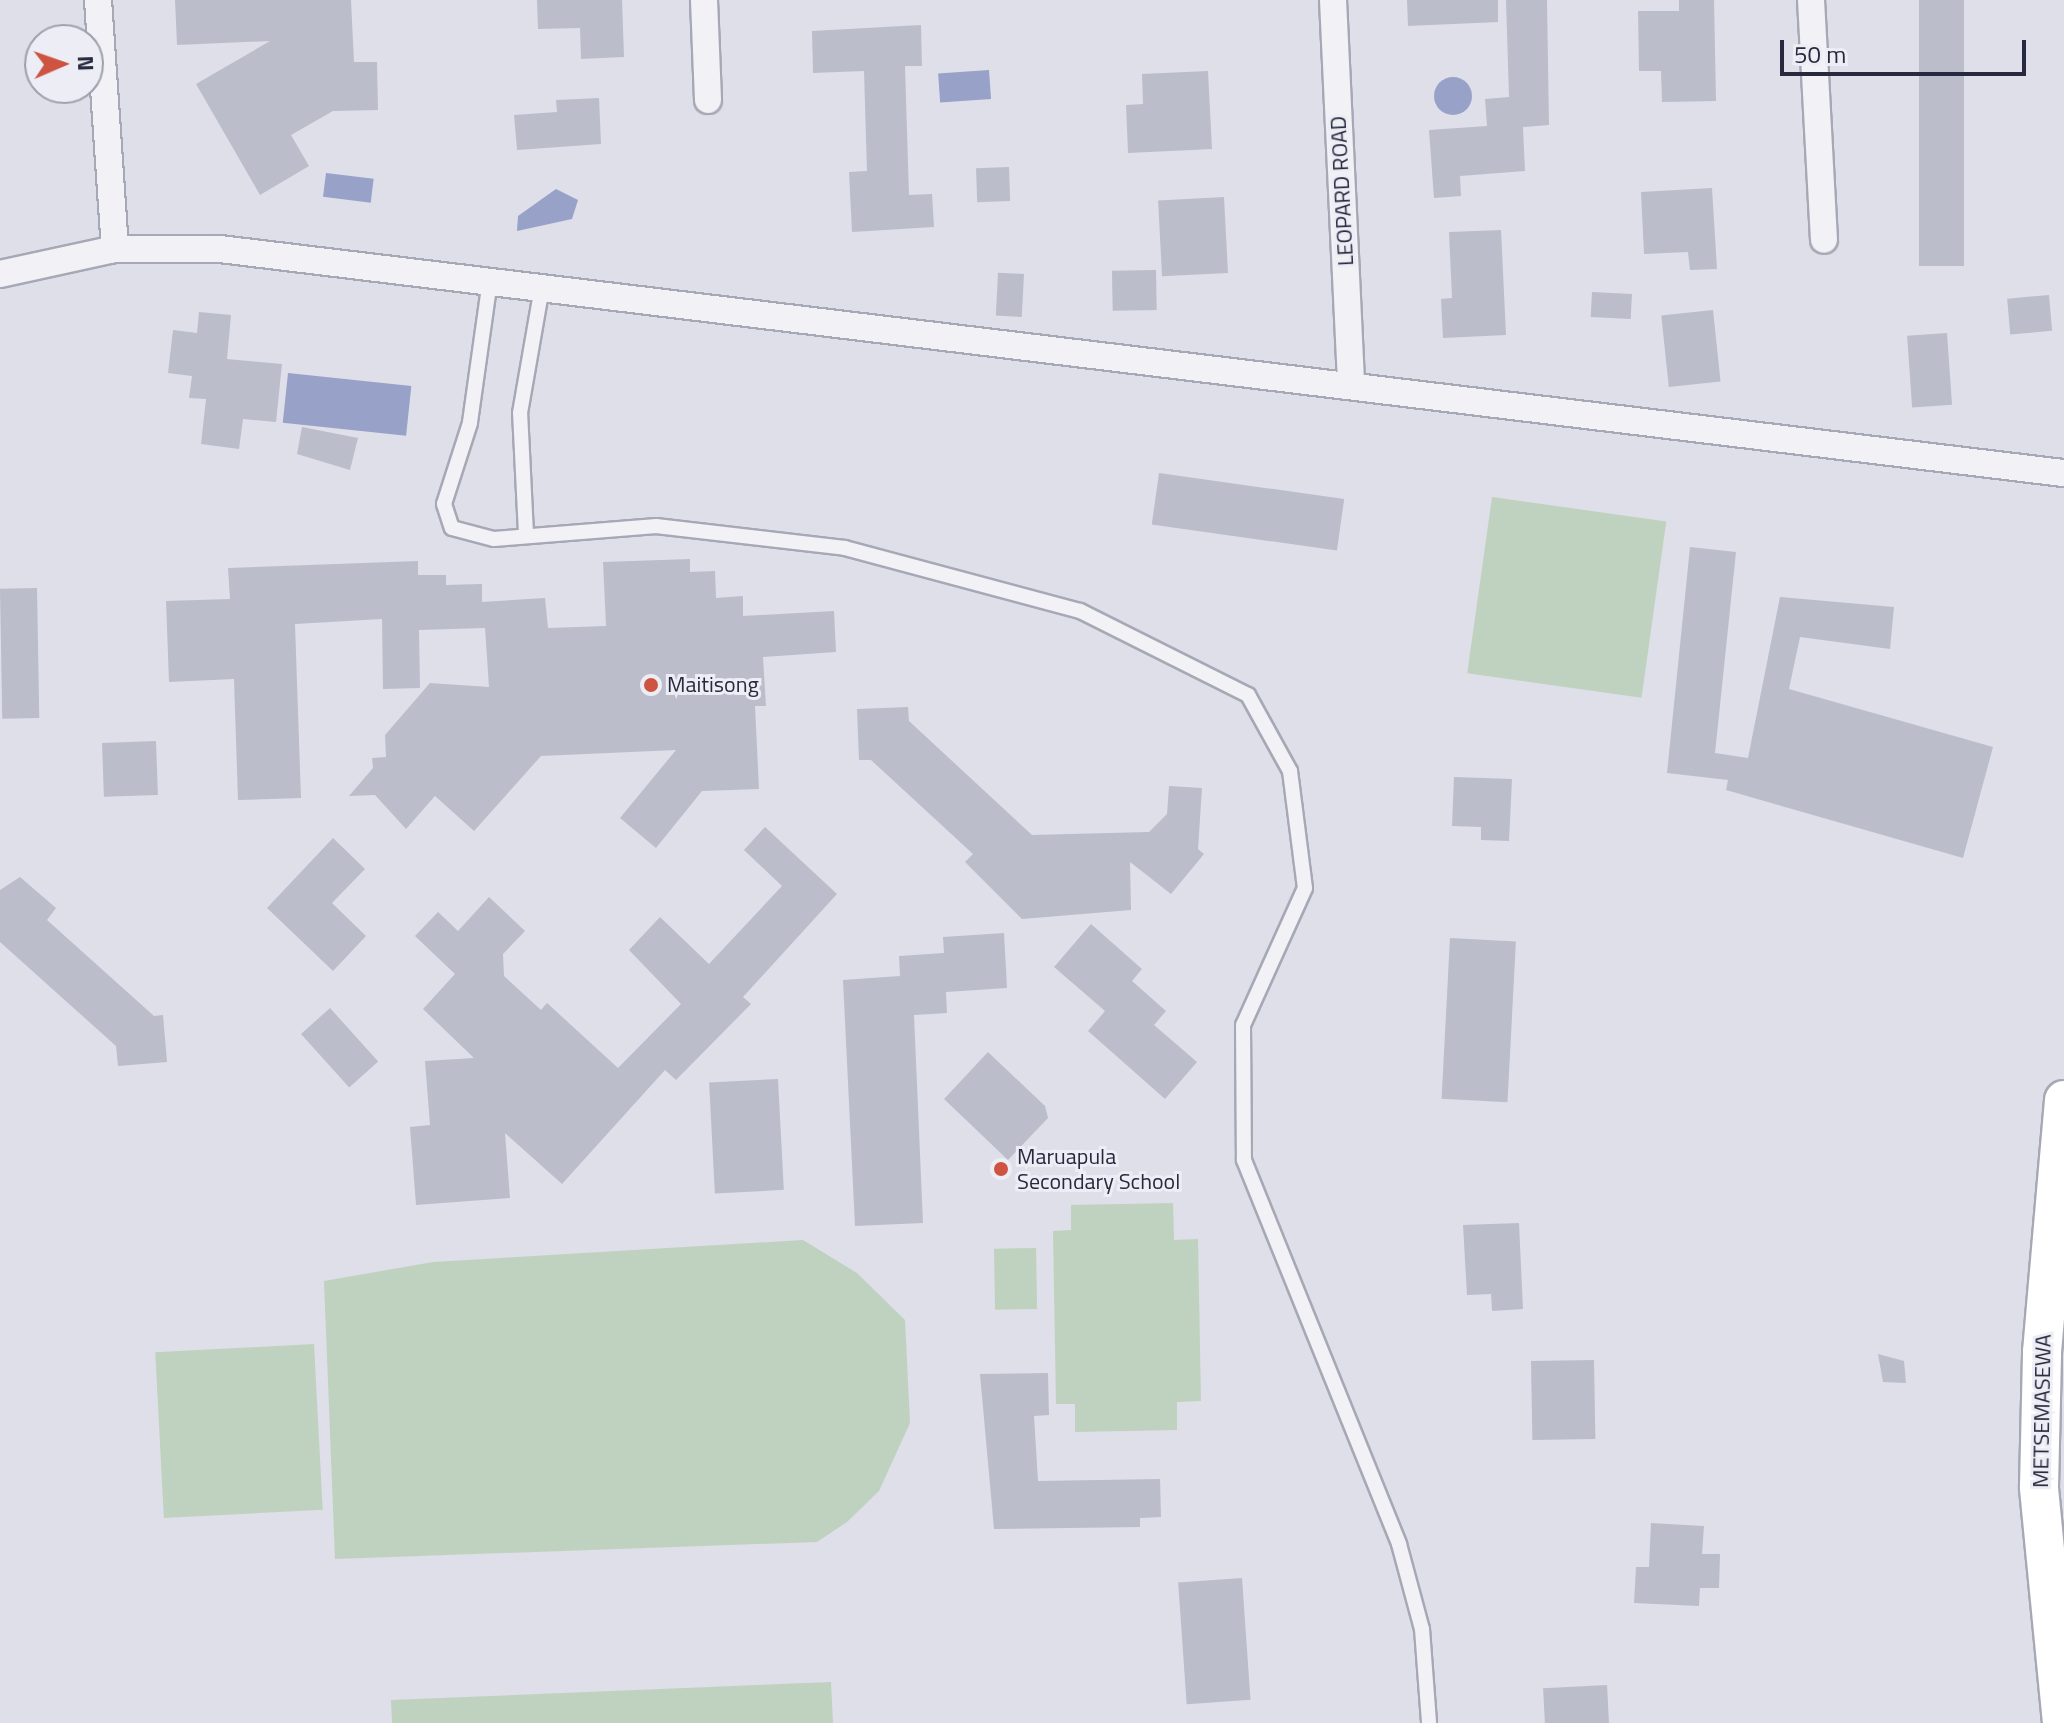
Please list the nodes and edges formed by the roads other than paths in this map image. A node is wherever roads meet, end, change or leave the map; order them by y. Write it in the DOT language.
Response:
graph roads {
  1 [pos="98,0"];
  2 [pos="704,0"];
  3 [pos="1333,0"];
  4 [pos="1811,0"];
  5 [pos="708,100"];
  6 [pos="1824,240"];
  7 [pos="115,249"];
  8 [pos="0,274"];
  9 [pos="490,280"];
  10 [pos="542,287"];
  11 [pos="1351,382"];
  12 [pos="2064,473"];
  13 [pos="526,534"];
  14 [pos="2064,1100"];
  15 [pos="1429,1723"];
  16 [pos="2062,1723"];
  1 -- 7 [label="street"];
  2 -- 5 [label="street"];
  3 -- 11 [label="street, LEOPARD ROAD"];
  4 -- 6 [label="street"];
  7 -- 8 [label="street"];
  7 -- 9 [label="street"];
  9 -- 10 [label="street"];
  9 -- 13 [label="lane"];
  10 -- 11 [label="street"];
  10 -- 13 [label="lane"];
  11 -- 12 [label="street"];
  13 -- 15 [label="lane"];
  14 -- 16 [label="street, METSEMASEWA"];
}
